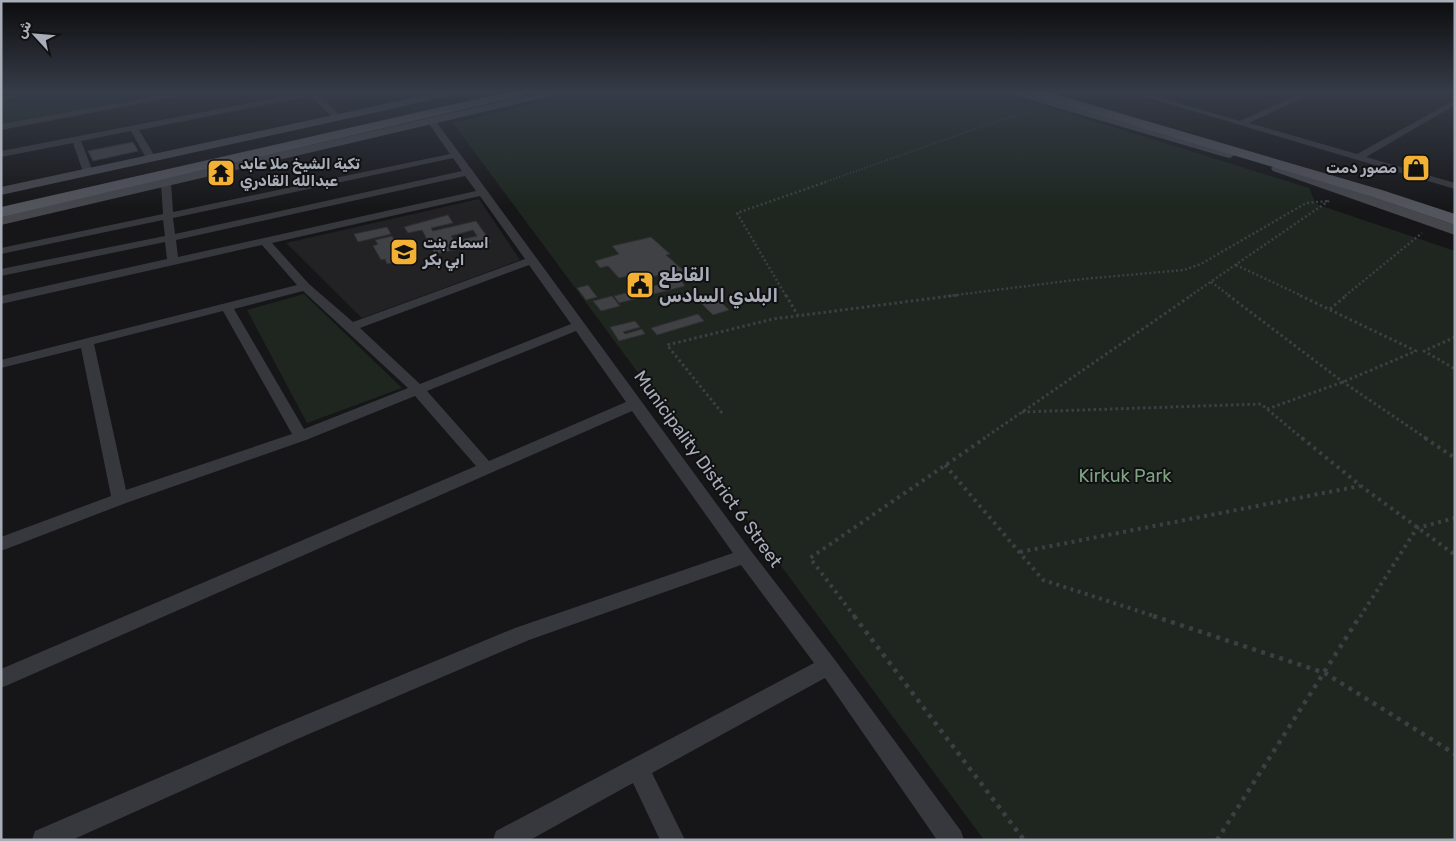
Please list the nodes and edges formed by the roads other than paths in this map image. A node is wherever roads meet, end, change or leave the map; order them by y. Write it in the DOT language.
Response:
graph roads {
  1 [pos="118,131"];
  2 [pos="136,131"];
  3 [pos="302,131"];
  4 [pos="323,131"];
  5 [pos="387,131"];
  6 [pos="439,131"];
  7 [pos="1161,131"];
  8 [pos="1162,131"];
  9 [pos="1213,131"];
  10 [pos="1268,131"];
  11 [pos="1404,131"];
  12 [pos="314,134"];
  13 [pos="76,140"];
  14 [pos="1,154"];
  15 [pos="456,155"];
  16 [pos="1359,157"];
  17 [pos="152,158"];
  18 [pos="88,172"];
  19 [pos="468,172"];
  20 [pos="166,183"];
  21 [pos="1455,186"];
  22 [pos="1,191"];
  23 [pos="483,192"];
  24 [pos="1,199"];
  25 [pos="1455,207"];
  26 [pos="1,212"];
  27 [pos="168,216"];
  28 [pos="1455,220"];
  29 [pos="1,221"];
  30 [pos="1455,230"];
  31 [pos="170,238"];
  32 [pos="264,241"];
  33 [pos="1,251"];
  34 [pos="533,260"];
  35 [pos="173,262"];
  36 [pos="1,273"];
  37 [pos="305,287"];
  38 [pos="1,300"];
  39 [pos="227,307"];
  40 [pos="580,326"];
  41 [pos="351,327"];
  42 [pos="87,342"];
  43 [pos="1,364"];
  44 [pos="418,390"];
  45 [pos="637,404"];
  46 [pos="301,436"];
  47 [pos="486,468"];
  48 [pos="120,499"];
  49 [pos="1,544"];
  50 [pos="745,556"];
  51 [pos="828,666"];
  52 [pos="1,679"];
  53 [pos="638,768"];
  54 [pos="44,840"];
  55 [pos="505,840"];
  56 [pos="673,840"];
  57 [pos="952,840"];
  1 -- 13 [label="street"];
  2 -- 17 [label="street"];
  3 -- 17 [label="main road"];
  4 -- 12 [label="main road"];
  5 -- 20 [label="main road"];
  6 -- 15 [label="street, Municipality District 6 Street"];
  7 -- 30 [label="main road"];
  8 -- 28 [label="main road"];
  9 -- 25 [label="main road"];
  10 -- 16 [label="street"];
  11 -- 16 [label="street"];
  12 -- 24 [label="main road"];
  12 -- 26 [label="main road"];
  13 -- 14 [label="street"];
  13 -- 18 [label="street"];
  15 -- 19 [label="street, Municipality District 6 Street"];
  15 -- 27 [label="street"];
  16 -- 21 [label="street"];
  17 -- 18 [label="main road"];
  18 -- 22 [label="main road"];
  19 -- 23 [label="street, Municipality District 6 Street"];
  19 -- 31 [label="street"];
  20 -- 27 [label="street"];
  20 -- 29 [label="main road"];
  23 -- 32 [label="street"];
  23 -- 34 [label="street, Municipality District 6 Street"];
  27 -- 31 [label="street"];
  27 -- 33 [label="street"];
  31 -- 35 [label="street"];
  31 -- 36 [label="street"];
  32 -- 35 [label="street"];
  32 -- 37 [label="street"];
  34 -- 40 [label="street, Municipality District 6 Street"];
  34 -- 41 [label="street"];
  35 -- 38 [label="street"];
  37 -- 39 [label="street"];
  37 -- 41 [label="street"];
  39 -- 42 [label="street"];
  39 -- 46 [label="street"];
  40 -- 44 [label="street"];
  40 -- 45 [label="street, Municipality District 6 Street"];
  41 -- 44 [label="street"];
  42 -- 43 [label="street"];
  42 -- 48 [label="street"];
  44 -- 46 [label="street"];
  44 -- 47 [label="street"];
  45 -- 47 [label="street"];
  45 -- 50 [label="street, Municipality District 6 Street"];
  46 -- 48 [label="street"];
  47 -- 52 [label="street"];
  48 -- 49 [label="street"];
  50 -- 51 [label="street, Municipality District 6 Street"];
  50 -- 54 [label="street"];
  51 -- 53 [label="street"];
  51 -- 57 [label="street, Municipality District 6 Street"];
  53 -- 55 [label="street"];
  53 -- 56 [label="street"];
}
